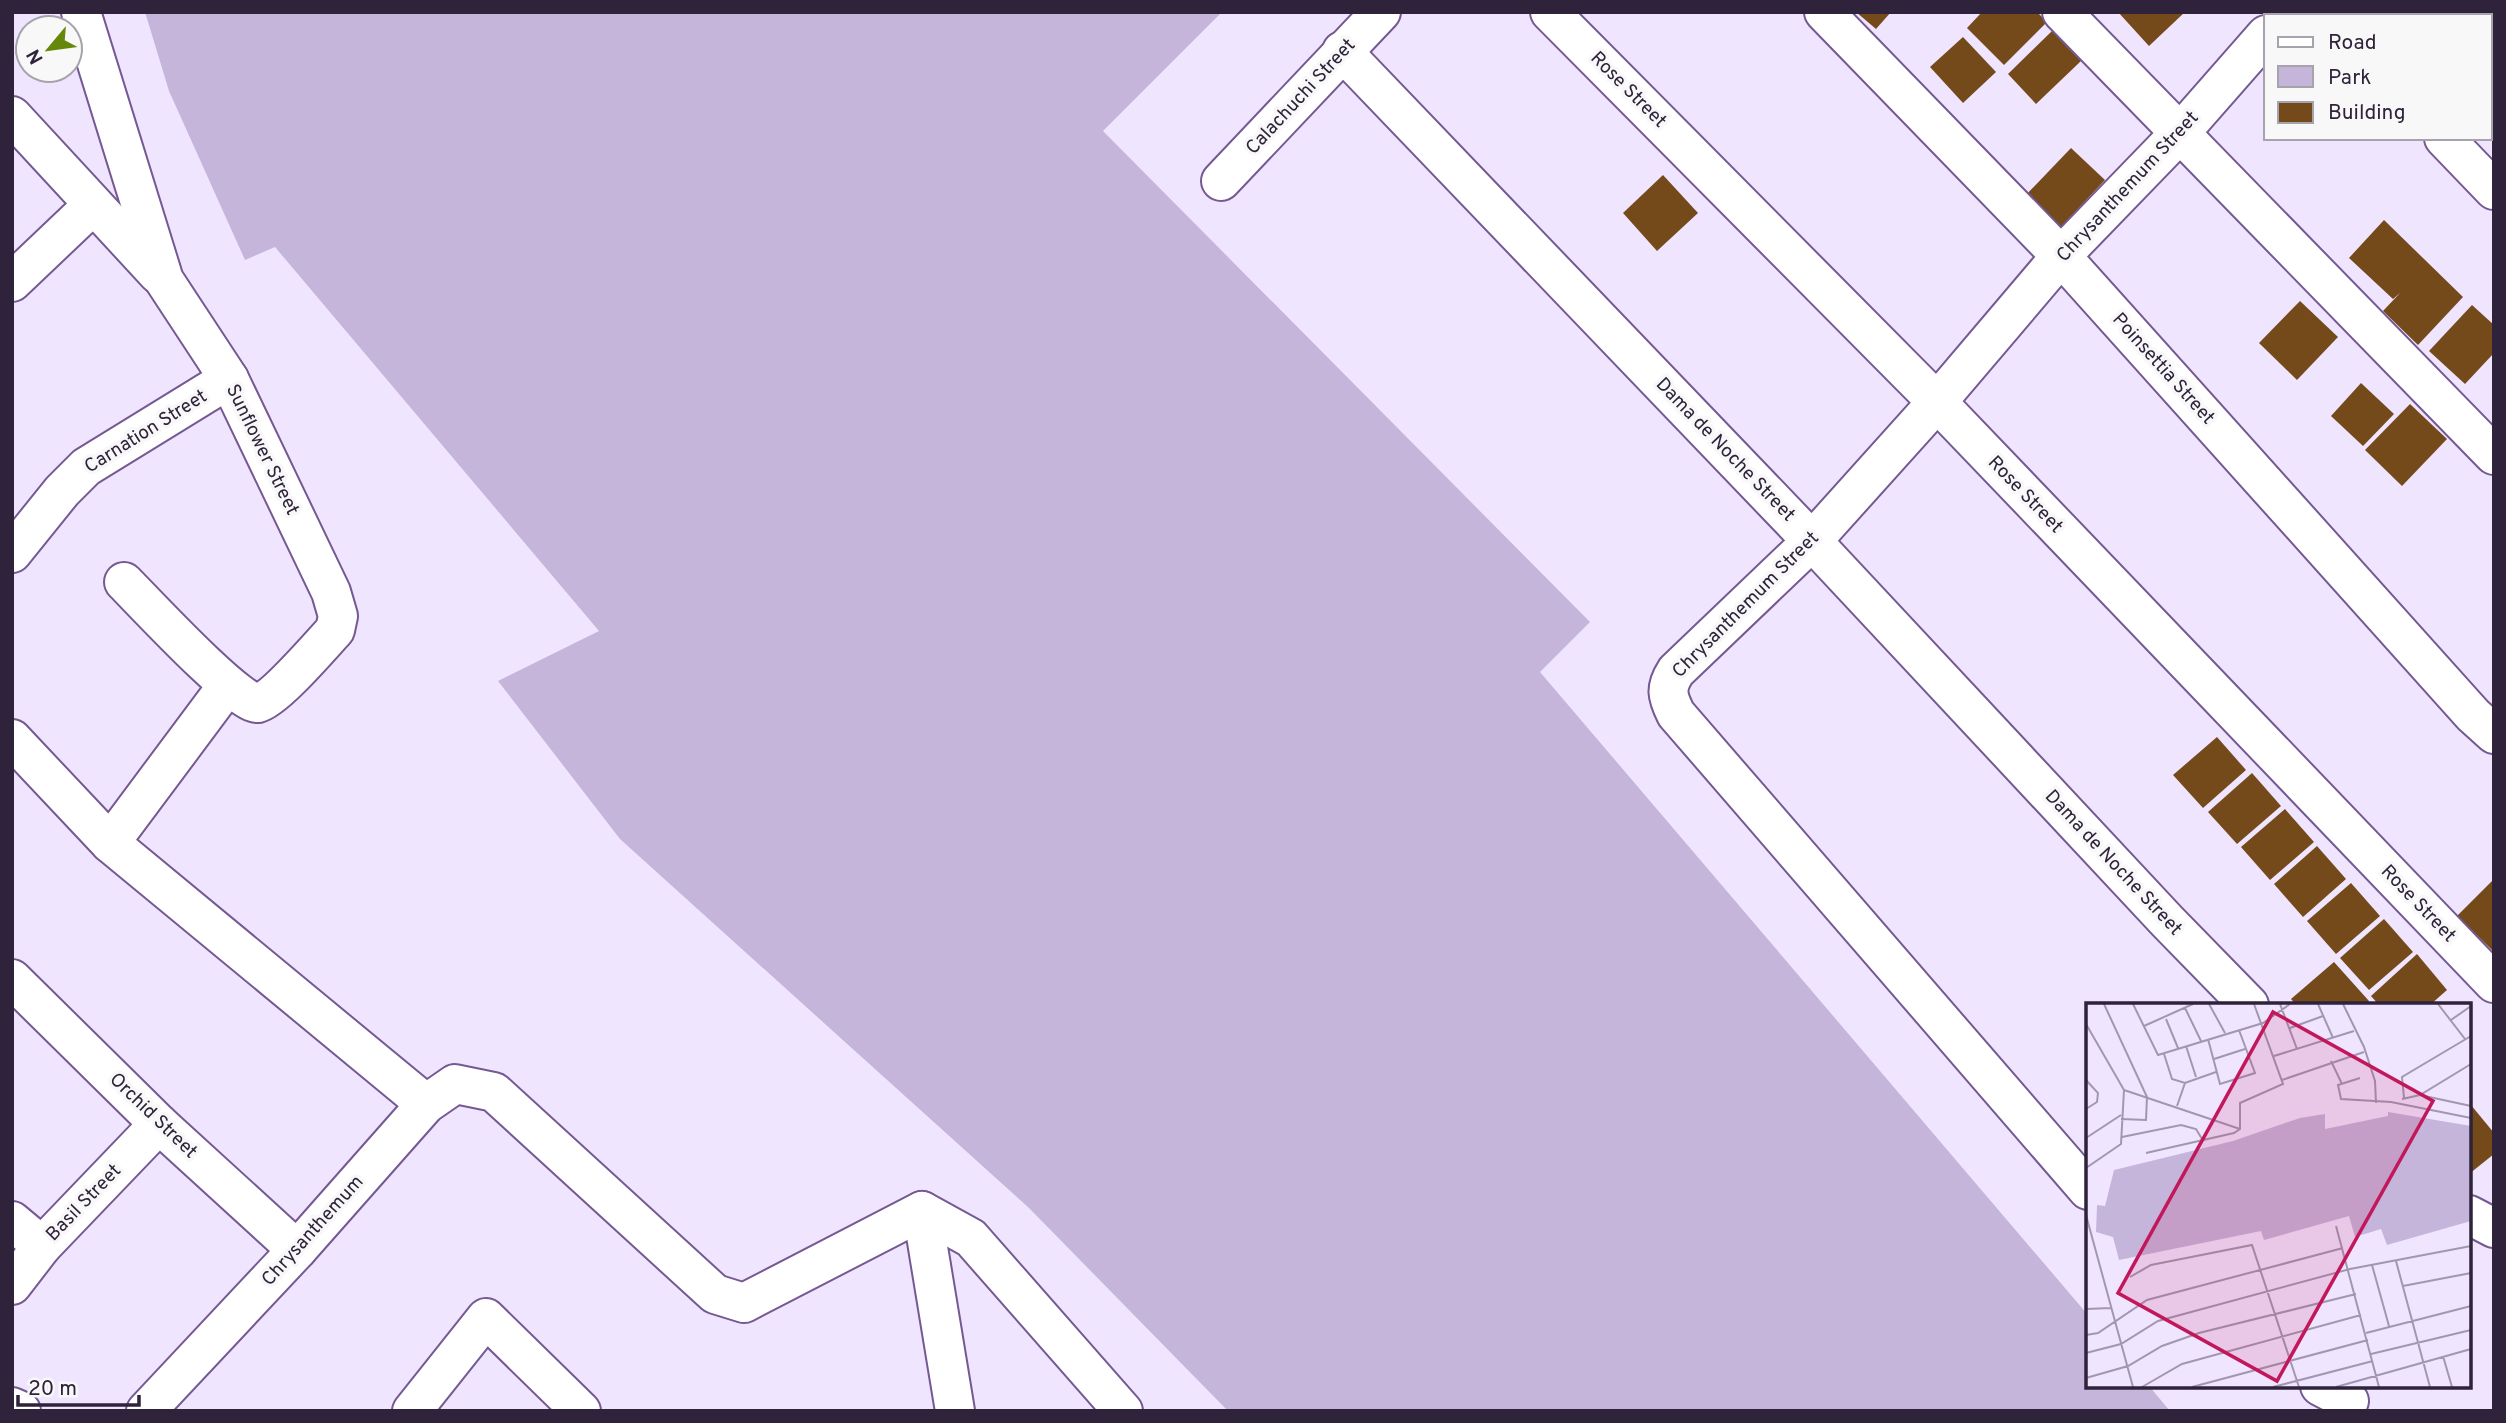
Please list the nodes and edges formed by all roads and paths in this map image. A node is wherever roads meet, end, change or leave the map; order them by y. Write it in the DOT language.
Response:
graph roads {
  1 [pos="81,12"];
  2 [pos="1381,12"];
  3 [pos="1550,12"];
  4 [pos="1824,12"];
  5 [pos="2062,12"];
  6 [pos="2264,37"];
  7 [pos="1342,51"];
  8 [pos="12,116"];
  9 [pos="2180,133"];
  10 [pos="2446,140"];
  11 [pos="1221,181"];
  12 [pos="2494,190"];
  13 [pos="93,205"];
  14 [pos="2061,256"];
  15 [pos="164,280"];
  16 [pos="12,282"];
  17 [pos="229,379"];
  18 [pos="1937,402"];
  19 [pos="2494,455"];
  20 [pos="1812,541"];
  21 [pos="12,553"];
  22 [pos="124,582"];
  23 [pos="227,686"];
  24 [pos="2494,734"];
  25 [pos="12,739"];
  26 [pos="110,843"];
  27 [pos="12,979"];
  28 [pos="2494,983"];
  29 [pos="2247,1003"];
  30 [pos="426,1104"];
  31 [pos="159,1124"];
  32 [pos="2086,1188"];
  33 [pos="922,1211"];
  34 [pos="2471,1216"];
  35 [pos="12,1221"];
  36 [pos="2494,1228"];
  37 [pos="42,1246"];
  38 [pos="297,1250"];
  39 [pos="12,1285"];
  40 [pos="12,1407"];
  41 [pos="21,1411"];
  42 [pos="146,1411"];
  43 [pos="412,1411"];
  44 [pos="581,1411"];
  45 [pos="955,1411"];
  46 [pos="1123,1411"];
  1 -- 15 [label="street, Sunflower Street"];
  2 -- 7 [label="street, Calachuchi Street"];
  3 -- 18 [label="street, Rose Street"];
  4 -- 14 [label="street, Poinsettia Street"];
  5 -- 9 [label="street"];
  6 -- 9 [label="street, Chrysanthemum Street"];
  7 -- 11 [label="street, Calachuchi Street"];
  7 -- 20 [label="street, Dama de Noche Street"];
  8 -- 13 [label="street, Sunflower Street"];
  9 -- 14 [label="street, Chrysanthemum Street"];
  9 -- 19 [label="street"];
  10 -- 12 [label="street"];
  13 -- 15 [label="street, Sunflower Street"];
  13 -- 16 [label="street"];
  14 -- 18 [label="street, Chrysanthemum Street"];
  14 -- 24 [label="street, Poinsettia Street"];
  15 -- 17 [label="street, Sunflower Street"];
  17 -- 21 [label="street, Carnation Street"];
  17 -- 23 [label="street, Sunflower Street"];
  18 -- 20 [label="street, Chrysanthemum Street"];
  18 -- 28 [label="street, Rose Street"];
  20 -- 29 [label="street, Dama de Noche Street"];
  20 -- 32 [label="street, Chrysanthemum Street"];
  22 -- 23 [label="street"];
  23 -- 26 [label="street"];
  25 -- 26 [label="street"];
  26 -- 30 [label="street"];
  27 -- 31 [label="street, Orchid Street"];
  30 -- 33 [label="street, Chrysanthemum"];
  30 -- 38 [label="street, Chrysanthemum"];
  31 -- 37 [label="street, Basil Street"];
  31 -- 38 [label="street, Orchid Street"];
  33 -- 45 [label="street"];
  33 -- 46 [label="street"];
  34 -- 36 [label="street"];
  35 -- 37 [label="street"];
  37 -- 39 [label="street, Basil Street"];
  38 -- 42 [label="street, Chrysanthemum"];
  40 -- 41 [label="street"];
  43 -- 44 [label="street"];
}
